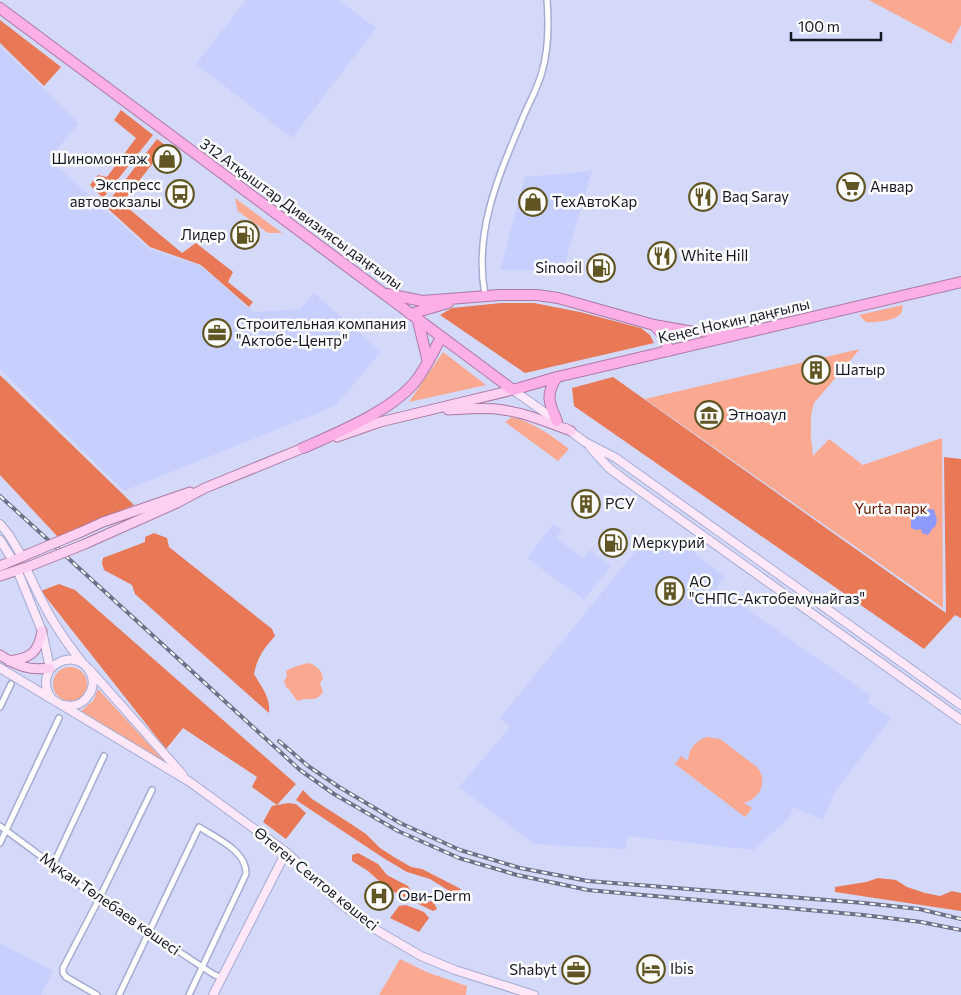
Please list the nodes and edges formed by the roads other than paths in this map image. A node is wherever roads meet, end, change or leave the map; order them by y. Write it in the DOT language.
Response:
graph roads {
  1 [pos="547,0"];
  2 [pos="0,8"];
  3 [pos="961,282"];
  4 [pos="384,293"];
  5 [pos="485,295"];
  6 [pos="462,298"];
  7 [pos="414,317"];
  8 [pos="654,325"];
  9 [pos="752,332"];
  10 [pos="441,337"];
  11 [pos="668,351"];
  12 [pos="428,362"];
  13 [pos="557,377"];
  14 [pos="513,390"];
  15 [pos="416,413"];
  16 [pos="557,422"];
  17 [pos="571,431"];
  18 [pos="586,442"];
  19 [pos="302,448"];
  20 [pos="205,488"];
  21 [pos="664,493"];
  22 [pos="657,503"];
  23 [pos="0,524"];
  24 [pos="723,536"];
  25 [pos="0,540"];
  26 [pos="716,545"];
  27 [pos="23,555"];
  28 [pos="12,559"];
  29 [pos="0,566"];
  30 [pos="28,567"];
  31 [pos="18,572"];
  32 [pos="0,576"];
  33 [pos="42,631"];
  34 [pos="0,655"];
  35 [pos="9,661"];
  36 [pos="86,666"];
  37 [pos="0,668"];
  38 [pos="50,668"];
  39 [pos="11,684"];
  40 [pos="56,702"];
  41 [pos="960,705"];
  42 [pos="0,707"];
  43 [pos="952,713"];
  44 [pos="59,718"];
  45 [pos="961,720"];
  46 [pos="104,756"];
  47 [pos="190,782"];
  48 [pos="152,790"];
  49 [pos="0,826"];
  50 [pos="6,830"];
  51 [pos="0,843"];
  52 [pos="286,852"];
  53 [pos="54,865"];
  54 [pos="99,899"];
  55 [pos="149,932"];
  56 [pos="202,967"];
  57 [pos="222,978"];
  58 [pos="87,993"];
  59 [pos="97,995"];
  60 [pos="119,995"];
  61 [pos="189,995"];
  62 [pos="213,995"];
  63 [pos="534,995"];
  1 -- 5 [label="street"];
  2 -- 4 [label="highway, 312 Атқыштар Дивизиясы даңғылы"];
  3 -- 9 [label="highway, Кеңес Нокин даңғылы"];
  4 -- 6 [label="highway"];
  4 -- 7 [label="highway, 312 Атқыштар Дивизиясы даңғылы"];
  5 -- 6 [label="highway"];
  5 -- 8 [label="highway"];
  6 -- 7 [label="highway"];
  7 -- 10 [label="highway, 312 Атқыштар Дивизиясы даңғылы"];
  7 -- 12 [label="highway"];
  8 -- 9 [label="highway"];
  8 -- 11 [label="highway"];
  9 -- 11 [label="highway, Кеңес Нокин даңғылы"];
  10 -- 12 [label="highway"];
  10 -- 14 [label="highway, 312 Атқыштар Дивизиясы даңғылы"];
  11 -- 13 [label="highway, Кеңес Нокин даңғылы"];
  12 -- 19 [label="highway"];
  13 -- 14 [label="highway, Кеңес Нокин даңғылы"];
  13 -- 16 [label="highway"];
  14 -- 15 [label="main road"];
  14 -- 16 [label="main road, 312 Атқыштар Дивизиясы даңғылы"];
  15 -- 17 [label="main road"];
  15 -- 19 [label="main road"];
  16 -- 17 [label="main road, 312 Атқыштар Дивизиясы даңғылы"];
  17 -- 18 [label="main road, 312 Атқыштар Дивизиясы даңғылы"];
  18 -- 21 [label="main road, 312 Атқыштар Дивизиясы даңғылы"];
  18 -- 22 [label="main road, 312 Атқыштар Дивизиясы даңғылы"];
  19 -- 20 [label="main road"];
  20 -- 27 [label="main road, bridge"];
  20 -- 30 [label="main road, bridge"];
  21 -- 22 [label="main road"];
  21 -- 24 [label="main road, 312 Атқыштар Дивизиясы даңғылы"];
  22 -- 26 [label="main road, 312 Атқыштар Дивизиясы даңғылы"];
  23 -- 27 [label="main road"];
  24 -- 26 [label="main road"];
  24 -- 41 [label="main road, 312 Атқыштар Дивизиясы даңғылы"];
  25 -- 28 [label="main road"];
  26 -- 43 [label="main road, 312 Атқыштар Дивизиясы даңғылы"];
  27 -- 29 [label="main road"];
  30 -- 32 [label="main road"];
  30 -- 36 [label="main road"];
  31 -- 33 [label="main road"];
  33 -- 35 [label="main road"];
  33 -- 38 [label="main road"];
  34 -- 35 [label="main road"];
  35 -- 38 [label="main road"];
  36 -- 38 [label="main road"];
  36 -- 40 [label="main road"];
  36 -- 47 [label="main road"];
  37 -- 40 [label="main road"];
  38 -- 40 [label="main road"];
  39 -- 42 [label="street"];
  40 -- 47 [label="main road"];
  41 -- 43 [label="main road"];
  43 -- 45 [label="main road, 312 Атқыштар Дивизиясы даңғылы"];
  44 -- 50 [label="street"];
  46 -- 53 [label="street"];
  47 -- 52 [label="main road, Өтеген Сеитов көшесі"];
  48 -- 54 [label="street"];
  49 -- 50 [label="street, Мұқан Төлебаев көшесі"];
  50 -- 51 [label="street"];
  50 -- 53 [label="street, Мұқан Төлебаев көшесі"];
  52 -- 57 [label="main road"];
  52 -- 63 [label="main road, Өтеген Сеитов көшесі"];
  53 -- 54 [label="street, Мұқан Төлебаев көшесі"];
  54 -- 55 [label="street, Мұқан Төлебаев көшесі"];
  54 -- 58 [label="street"];
  55 -- 56 [label="street, Мұқан Төлебаев көшесі"];
  55 -- 56 [label="street"];
  55 -- 60 [label="street"];
  56 -- 57 [label="street, Мұқан Төлебаев көшесі"];
  56 -- 61 [label="street"];
  57 -- 62 [label="main road"];
  58 -- 59 [label="street"];
}
